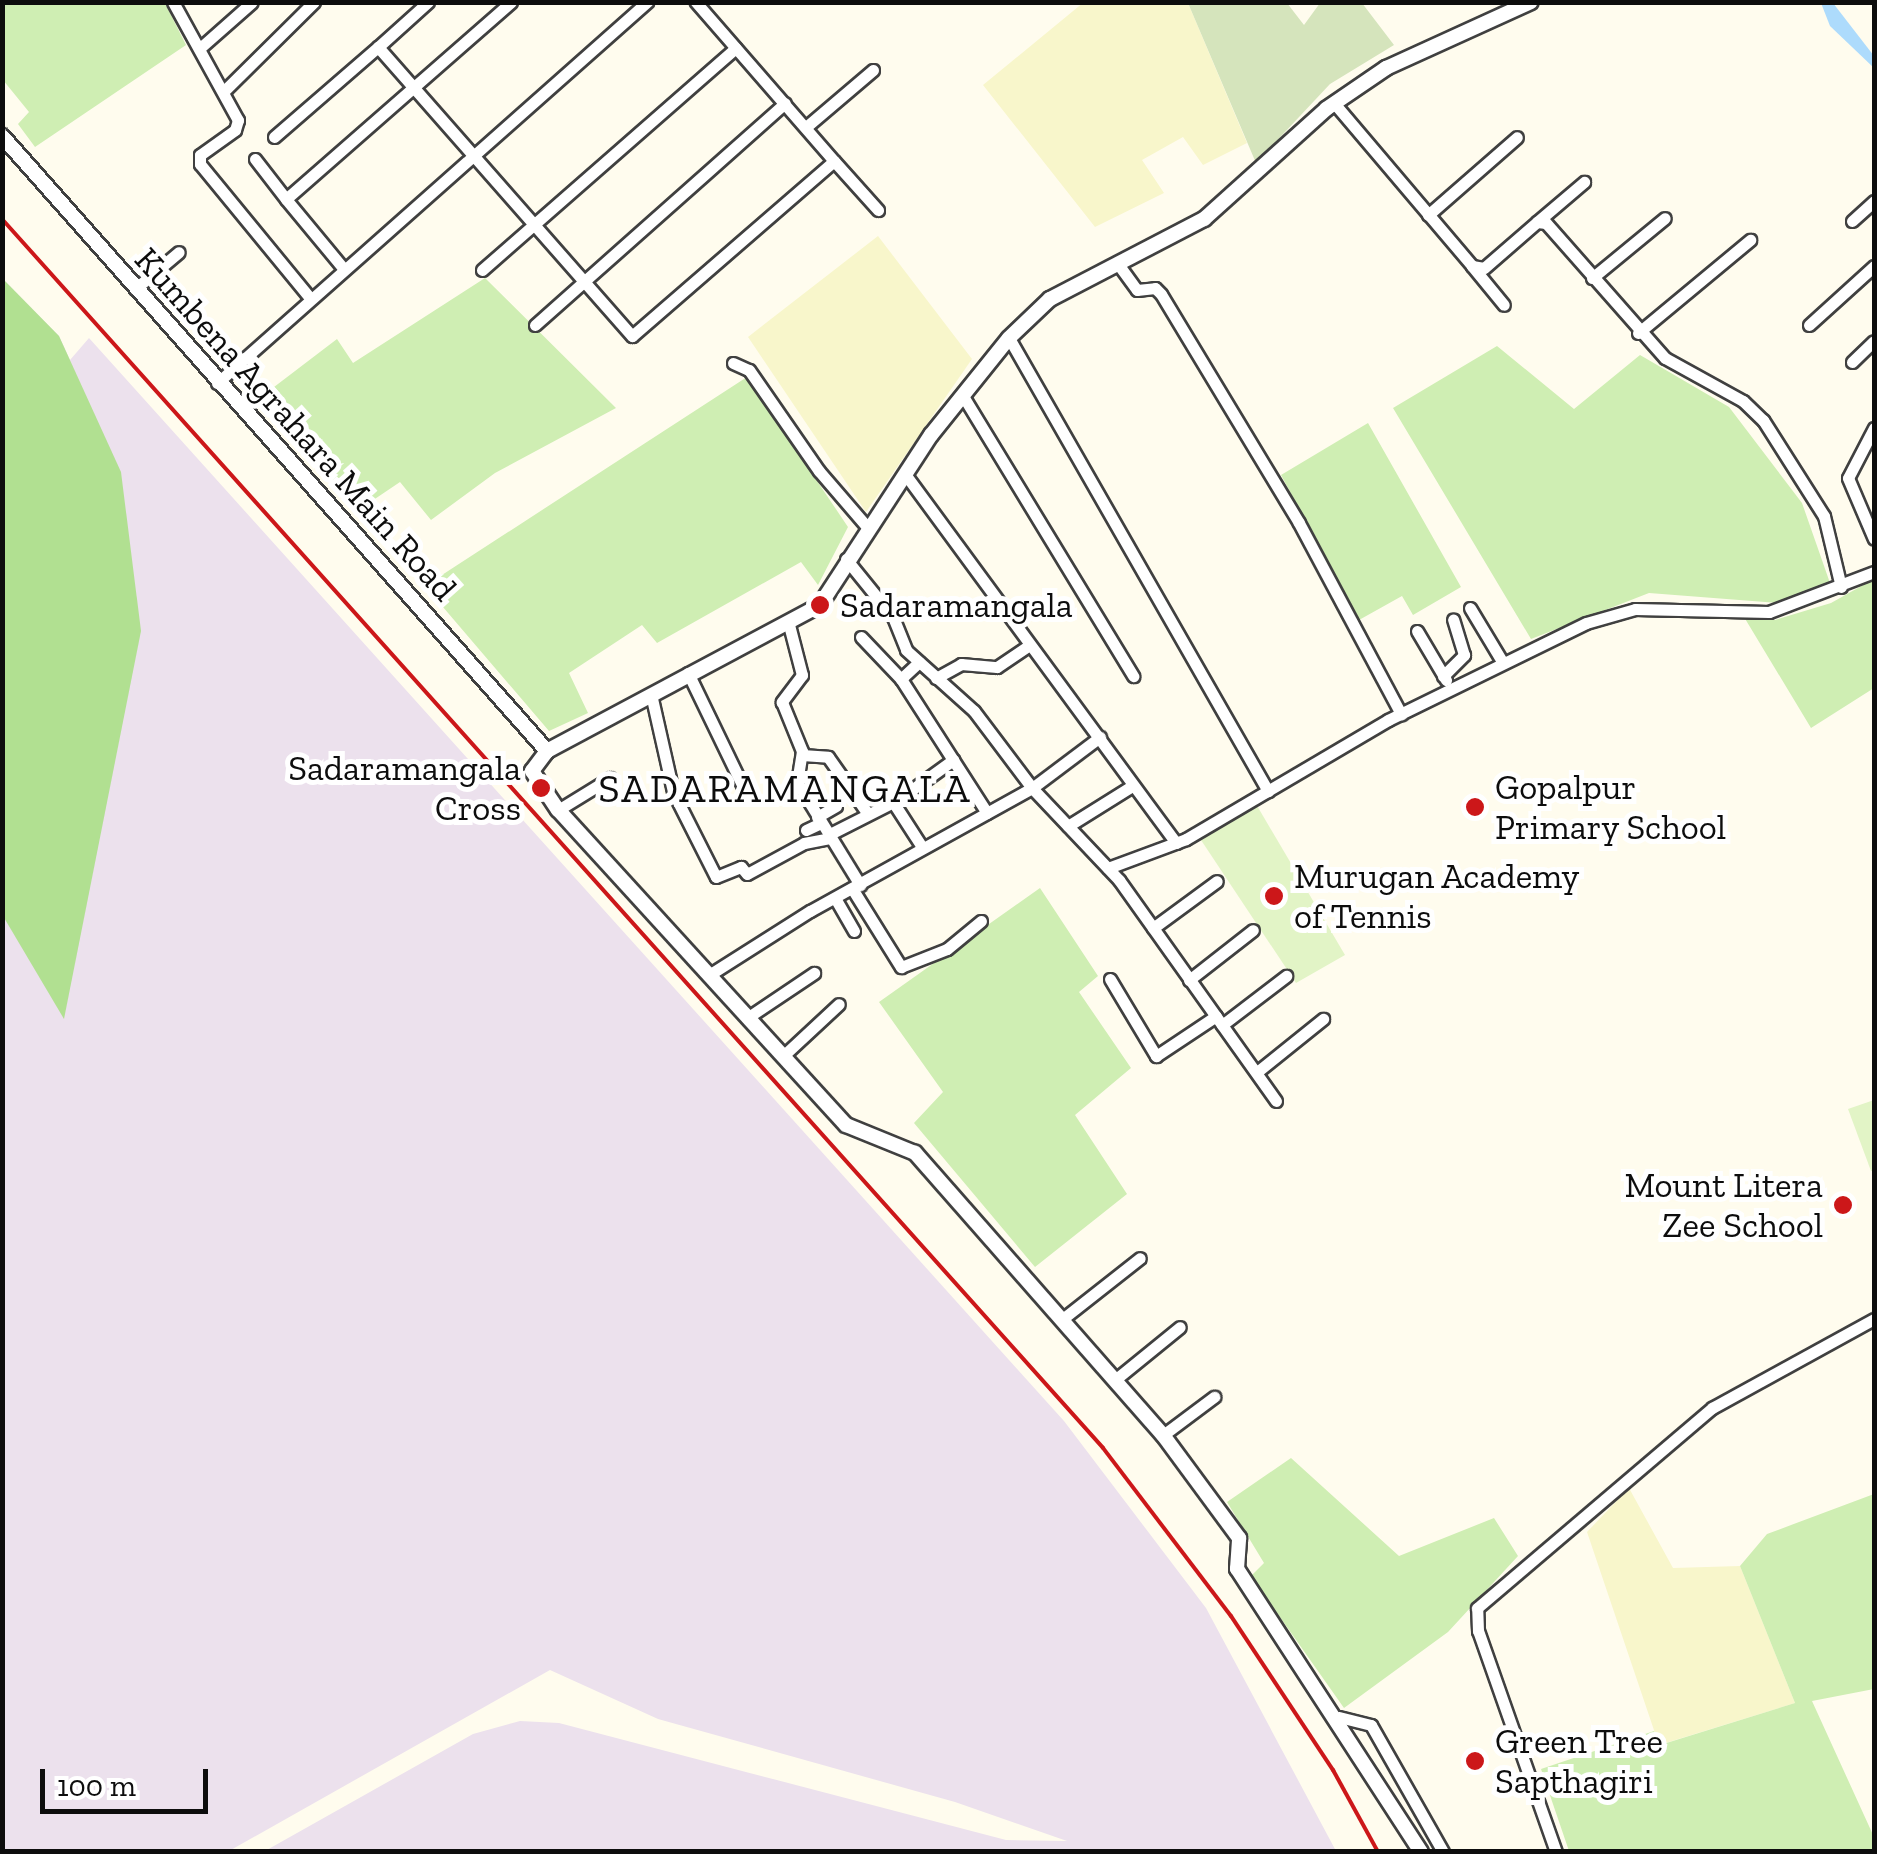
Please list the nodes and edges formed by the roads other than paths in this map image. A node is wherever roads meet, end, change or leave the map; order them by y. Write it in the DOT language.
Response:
graph roads {
  1 [pos="252,2"];
  2 [pos="314,2"];
  3 [pos="428,2"];
  4 [pos="511,2"];
  5 [pos="647,2"];
  6 [pos="696,2"];
  7 [pos="1531,2"];
  8 [pos="179,5"];
  9 [pos="378,47"];
  10 [pos="200,48"];
  11 [pos="736,48"];
  12 [pos="873,70"];
  13 [pos="412,88"];
  14 [pos="226,89"];
  15 [pos="785,103"];
  16 [pos="1334,103"];
  17 [pos="806,127"];
  18 [pos="2,136"];
  19 [pos="274,137"];
  20 [pos="1517,138"];
  21 [pos="470,156"];
  22 [pos="254,159"];
  23 [pos="834,161"];
  24 [pos="1584,182"];
  25 [pos="286,200"];
  26 [pos="1870,205"];
  27 [pos="878,210"];
  28 [pos="1428,214"];
  29 [pos="1665,218"];
  30 [pos="1874,220"];
  31 [pos="1852,221"];
  32 [pos="1537,222"];
  33 [pos="530,225"];
  34 [pos="1750,240"];
  35 [pos="179,252"];
  36 [pos="1118,264"];
  37 [pos="1472,266"];
  38 [pos="1874,266"];
  39 [pos="343,268"];
  40 [pos="482,270"];
  41 [pos="1592,278"];
  42 [pos="580,284"];
  43 [pos="135,289"];
  44 [pos="310,298"];
  45 [pos="1504,304"];
  46 [pos="535,325"];
  47 [pos="1809,325"];
  48 [pos="1638,333"];
  49 [pos="1009,338"];
  50 [pos="1874,341"];
  51 [pos="1852,362"];
  52 [pos="733,363"];
  53 [pos="216,382"];
  54 [pos="962,396"];
  55 [pos="1874,428"];
  56 [pos="905,474"];
  57 [pos="868,528"];
  58 [pos="1874,539"];
  59 [pos="846,559"];
  60 [pos="1874,572"];
  61 [pos="1841,587"];
  62 [pos="1470,608"];
  63 [pos="1453,620"];
  64 [pos="788,621"];
  65 [pos="1417,631"];
  66 [pos="861,637"];
  67 [pos="1028,646"];
  68 [pos="918,662"];
  69 [pos="1503,663"];
  70 [pos="688,673"];
  71 [pos="1133,676"];
  72 [pos="1443,676"];
  73 [pos="936,678"];
  74 [pos="901,679"];
  75 [pos="1450,688"];
  76 [pos="651,694"];
  77 [pos="1401,714"];
  78 [pos="1100,737"];
  79 [pos="547,751"];
  80 [pos="802,756"];
  81 [pos="952,760"];
  82 [pos="610,778"];
  83 [pos="1132,786"];
  84 [pos="1032,788"];
  85 [pos="744,789"];
  86 [pos="1268,791"];
  87 [pos="893,802"];
  88 [pos="836,806"];
  89 [pos="558,810"];
  90 [pos="866,812"];
  91 [pos="986,813"];
  92 [pos="819,820"];
  93 [pos="1068,826"];
  94 [pos="806,830"];
  95 [pos="829,836"];
  96 [pos="1176,843"];
  97 [pos="922,847"];
  98 [pos="1108,868"];
  99 [pos="1218,881"];
  100 [pos="856,888"];
  101 [pos="835,898"];
  102 [pos="981,921"];
  103 [pos="1153,928"];
  104 [pos="1253,930"];
  105 [pos="854,931"];
  106 [pos="814,973"];
  107 [pos="709,975"];
  108 [pos="1286,976"];
  109 [pos="1110,979"];
  110 [pos="1190,980"];
  111 [pos="839,1004"];
  112 [pos="747,1018"];
  113 [pos="1323,1019"];
  114 [pos="1219,1021"];
  115 [pos="782,1056"];
  116 [pos="1257,1072"];
  117 [pos="1276,1101"];
  118 [pos="1140,1258"];
  119 [pos="1065,1318"];
  120 [pos="1874,1319"];
  121 [pos="1180,1326"];
  122 [pos="1116,1379"];
  123 [pos="1214,1396"];
  124 [pos="1163,1435"];
  125 [pos="1339,1717"];
  126 [pos="1421,1852"];
  127 [pos="1443,1852"];
  128 [pos="1556,1852"];
  1 -- 10 [label="street"];
  2 -- 14 [label="street"];
  3 -- 9 [label="street"];
  4 -- 13 [label="street"];
  5 -- 21 [label="street"];
  6 -- 11 [label="street"];
  7 -- 16 [label="street"];
  8 -- 10 [label="street"];
  9 -- 13 [label="street"];
  9 -- 19 [label="street"];
  10 -- 14 [label="street"];
  11 -- 15 [label="street"];
  11 -- 33 [label="street"];
  12 -- 17 [label="street"];
  13 -- 21 [label="street"];
  13 -- 25 [label="street"];
  14 -- 44 [label="street"];
  15 -- 17 [label="street"];
  15 -- 42 [label="street"];
  16 -- 28 [label="street"];
  16 -- 36 [label="street"];
  17 -- 23 [label="street"];
  18 -- 43 [label="street, Kumbena Agrahara Main Road"];
  20 -- 28 [label="street"];
  21 -- 33 [label="street"];
  21 -- 39 [label="street"];
  22 -- 25 [label="street"];
  23 -- 27 [label="street"];
  23 -- 42 [label="street"];
  24 -- 32 [label="street"];
  25 -- 39 [label="street"];
  26 -- 30 [label="street"];
  26 -- 31 [label="street"];
  28 -- 37 [label="street"];
  29 -- 41 [label="street"];
  32 -- 37 [label="street"];
  32 -- 41 [label="street"];
  33 -- 40 [label="street"];
  33 -- 42 [label="street"];
  34 -- 48 [label="street"];
  35 -- 43 [label="street"];
  36 -- 49 [label="street"];
  36 -- 77 [label="street"];
  37 -- 45 [label="street"];
  38 -- 47 [label="street"];
  39 -- 44 [label="street"];
  41 -- 48 [label="street"];
  42 -- 46 [label="street"];
  43 -- 53 [label="street, Kumbena Agrahara Main Road"];
  44 -- 53 [label="street"];
  48 -- 61 [label="street"];
  49 -- 54 [label="street"];
  49 -- 86 [label="street"];
  50 -- 51 [label="street"];
  52 -- 57 [label="street"];
  53 -- 79 [label="street, Kumbena Agrahara Main Road"];
  54 -- 56 [label="street"];
  54 -- 71 [label="street"];
  55 -- 58 [label="street"];
  56 -- 57 [label="street"];
  56 -- 67 [label="street"];
  57 -- 59 [label="street"];
  59 -- 64 [label="street"];
  59 -- 68 [label="street"];
  60 -- 61 [label="street"];
  61 -- 69 [label="street"];
  62 -- 69 [label="street"];
  63 -- 72 [label="street"];
  64 -- 70 [label="street"];
  64 -- 80 [label="street"];
  65 -- 72 [label="street"];
  66 -- 74 [label="street"];
  67 -- 73 [label="street"];
  67 -- 78 [label="street"];
  68 -- 73 [label="street"];
  68 -- 74 [label="street"];
  69 -- 75 [label="street"];
  70 -- 76 [label="street"];
  70 -- 85 [label="street"];
  72 -- 75 [label="street"];
  73 -- 84 [label="street"];
  74 -- 81 [label="street"];
  75 -- 77 [label="street"];
  76 -- 79 [label="street"];
  76 -- 95 [label="street"];
  77 -- 86 [label="street"];
  78 -- 83 [label="street"];
  78 -- 84 [label="street"];
  79 -- 89 [label="street"];
  80 -- 90 [label="street"];
  80 -- 92 [label="street"];
  81 -- 87 [label="street"];
  81 -- 91 [label="street"];
  82 -- 89 [label="street"];
  83 -- 93 [label="street"];
  83 -- 96 [label="street"];
  84 -- 91 [label="street"];
  84 -- 93 [label="street"];
  86 -- 96 [label="street"];
  87 -- 90 [label="street"];
  87 -- 97 [label="street"];
  88 -- 92 [label="street"];
  89 -- 107 [label="street"];
  90 -- 95 [label="street"];
  91 -- 97 [label="street"];
  92 -- 94 [label="street"];
  92 -- 95 [label="street"];
  93 -- 98 [label="street"];
  95 -- 100 [label="street"];
  96 -- 98 [label="street"];
  97 -- 100 [label="street"];
  98 -- 103 [label="street"];
  99 -- 103 [label="street"];
  100 -- 101 [label="street"];
  100 -- 102 [label="street"];
  101 -- 105 [label="street"];
  101 -- 107 [label="street"];
  103 -- 110 [label="street"];
  104 -- 110 [label="street"];
  106 -- 112 [label="street"];
  107 -- 112 [label="street"];
  108 -- 114 [label="street"];
  109 -- 114 [label="street"];
  110 -- 114 [label="street"];
  111 -- 115 [label="street"];
  112 -- 115 [label="street"];
  113 -- 116 [label="street"];
  114 -- 116 [label="street"];
  115 -- 119 [label="street"];
  116 -- 117 [label="street"];
  118 -- 119 [label="street"];
  119 -- 122 [label="street"];
  120 -- 128 [label="street"];
  121 -- 122 [label="street"];
  122 -- 124 [label="street"];
  123 -- 124 [label="street"];
  124 -- 125 [label="street"];
  125 -- 126 [label="street"];
  125 -- 127 [label="street"];
}
